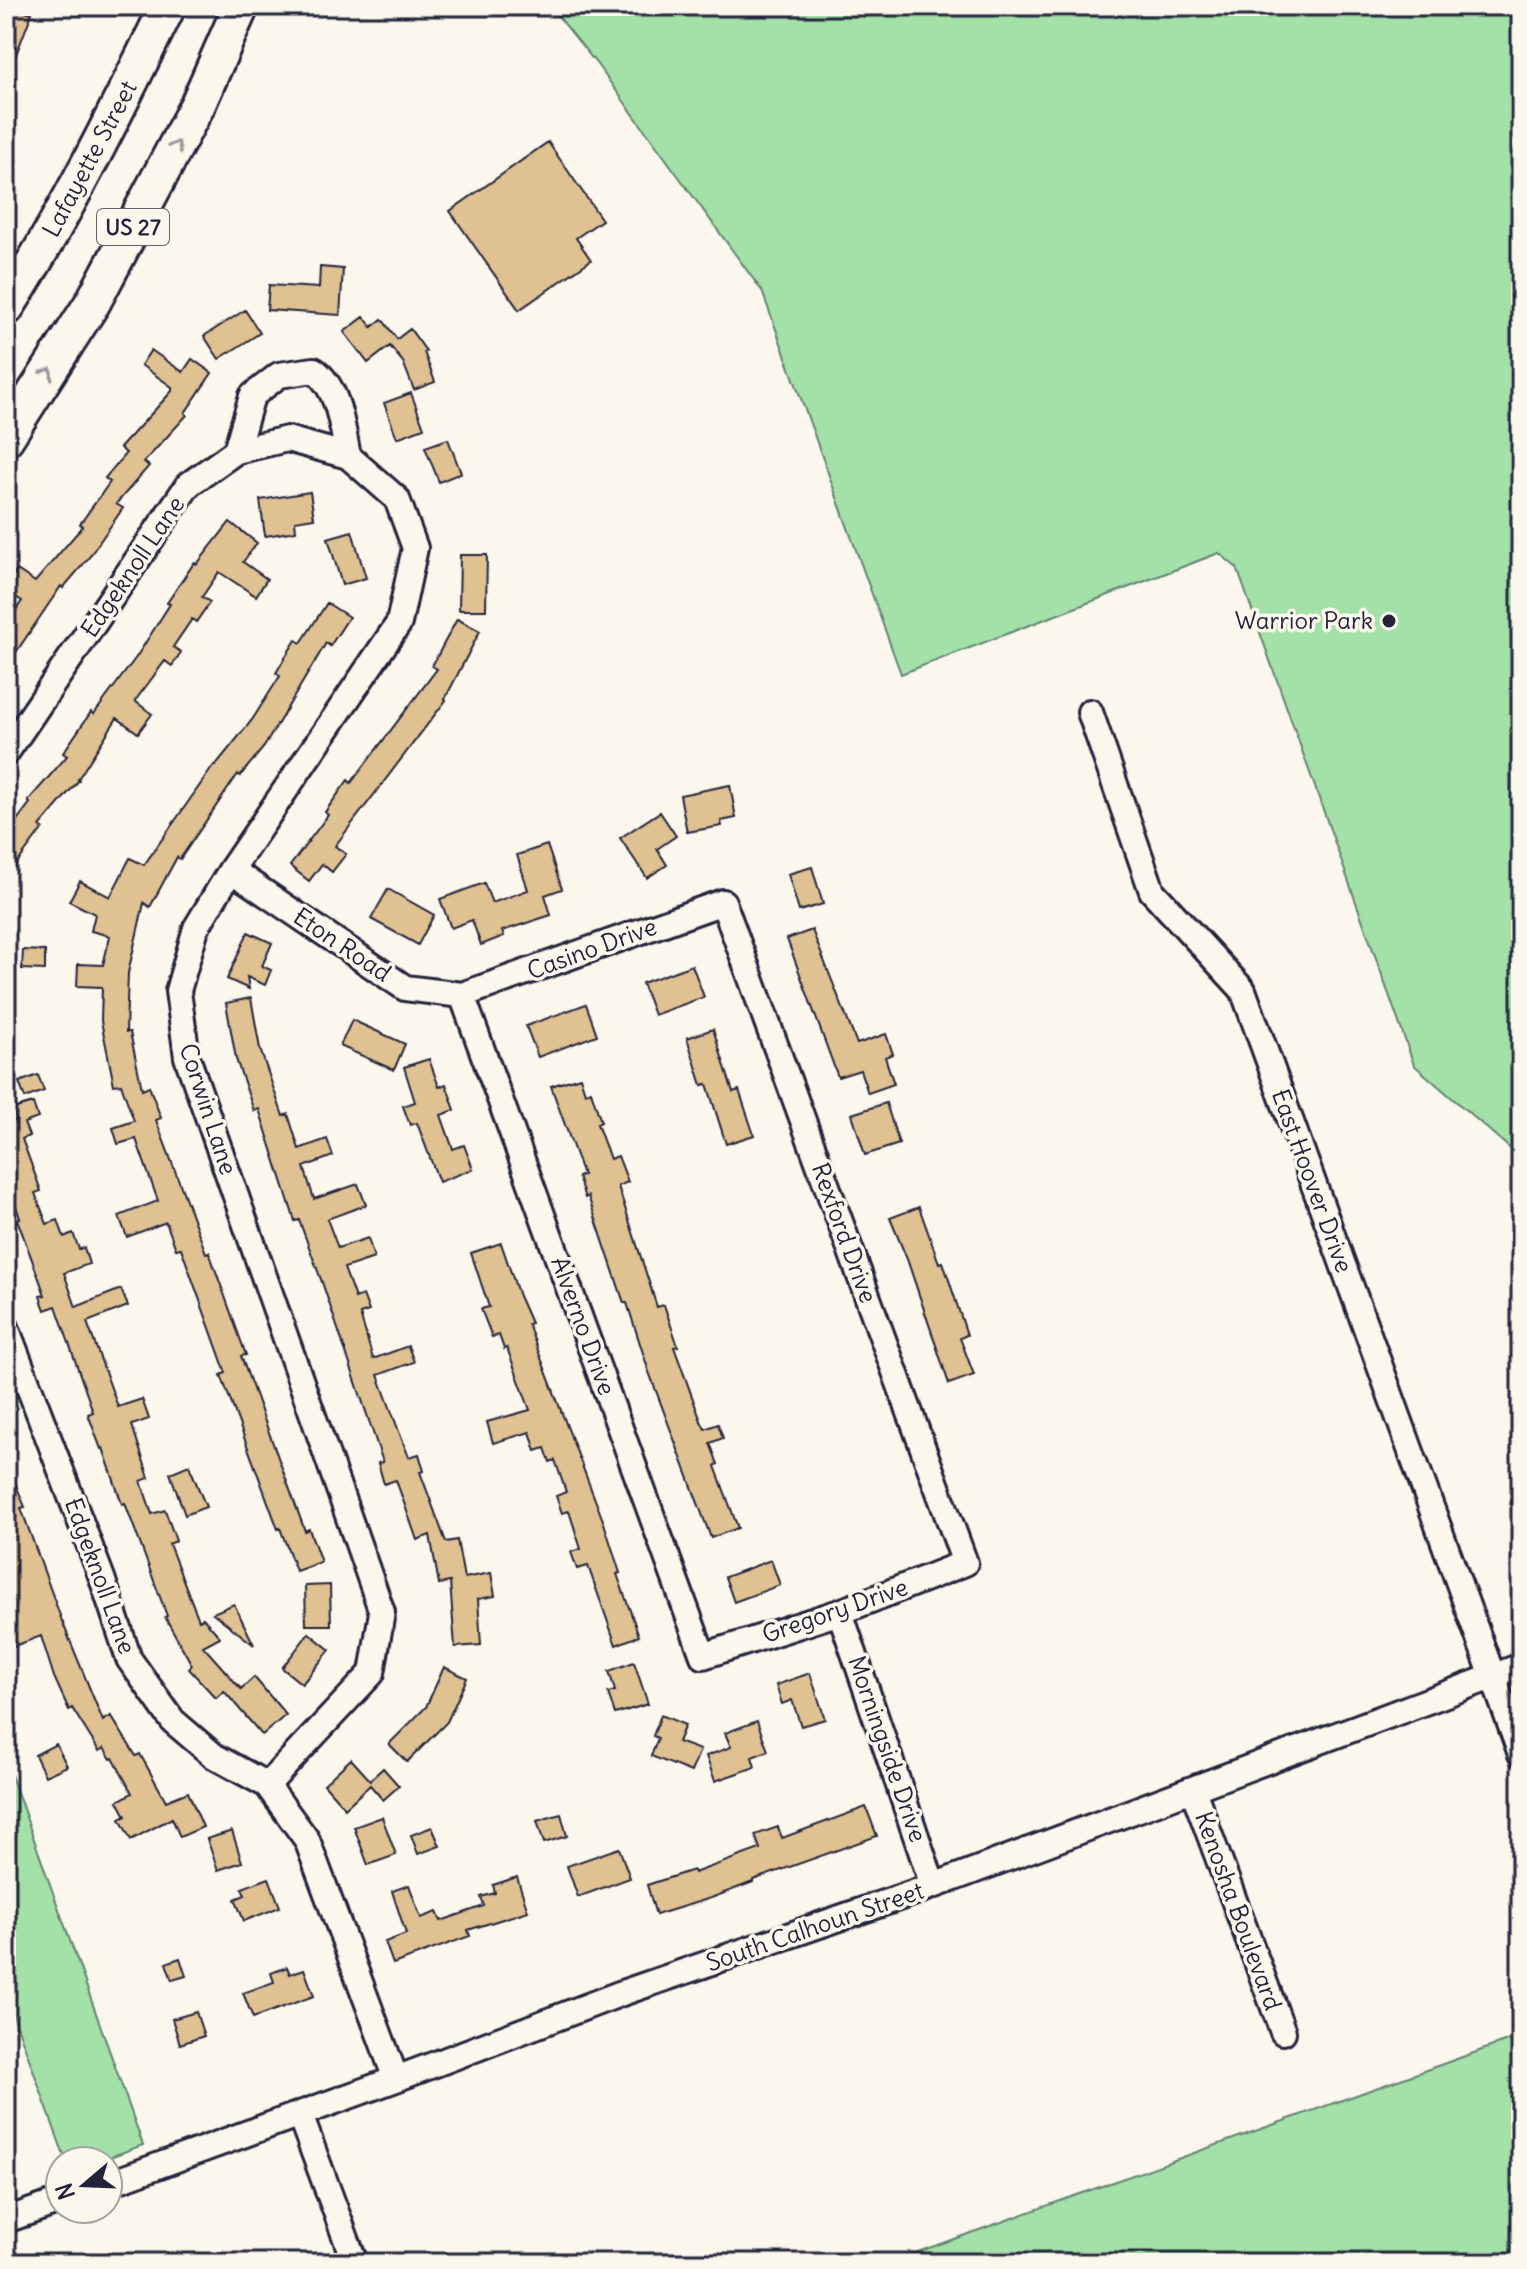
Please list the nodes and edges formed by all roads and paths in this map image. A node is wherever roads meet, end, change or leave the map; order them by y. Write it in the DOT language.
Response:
graph roads {
  1 [pos="168,6"];
  2 [pos="241,6"];
  3 [pos="6,308"];
  4 [pos="6,438"];
  5 [pos="236,451"];
  6 [pos="348,456"];
  7 [pos="1090,712"];
  8 [pos="6,753"];
  9 [pos="231,870"];
  10 [pos="723,902"];
  11 [pos="462,995"];
  12 [pos="6,1327"];
  13 [pos="13,1368"];
  14 [pos="965,1563"];
  15 [pos="840,1612"];
  16 [pos="703,1656"];
  17 [pos="1521,1666"];
  18 [pos="1493,1677"];
  19 [pos="1521,1754"];
  20 [pos="267,1785"];
  21 [pos="1193,1790"];
  22 [pos="933,1886"];
  23 [pos="1283,2032"];
  24 [pos="396,2079"];
  25 [pos="300,2115"];
  26 [pos="124,2178"];
  27 [pos="44,2207"];
  28 [pos="6,2220"];
  29 [pos="355,2263"];
  1 -- 3 [label="highway, Lafayette Street / US 27"];
  4 -- 2 [label="highway, US 27, one-way"];
  5 -- 6 [label="street, Edgeknoll Lane"];
  5 -- 6 [label="street"];
  5 -- 8 [label="street, Edgeknoll Lane"];
  6 -- 9 [label="street, Corwin Lane"];
  7 -- 18 [label="street, East Hoover Drive"];
  9 -- 11 [label="street, Eton Road"];
  9 -- 20 [label="street, Corwin Lane"];
  10 -- 11 [label="street, Casino Drive"];
  10 -- 14 [label="street, Rexford Drive"];
  11 -- 16 [label="street, Alverno Drive"];
  12 -- 13 [label="street, Edgeknoll Lane"];
  13 -- 20 [label="street, Edgeknoll Lane"];
  14 -- 15 [label="street, Gregory Drive"];
  15 -- 16 [label="street, Gregory Drive"];
  15 -- 22 [label="street, Morningside Drive"];
  17 -- 18 [label="street, South Calhoun Street"];
  18 -- 19 [label="street, East Hoover Drive"];
  18 -- 21 [label="street, South Calhoun Street"];
  20 -- 24 [label="street, Edgeknoll Lane"];
  21 -- 22 [label="street, South Calhoun Street"];
  21 -- 23 [label="street, Kenosha Boulevard"];
  22 -- 24 [label="street, South Calhoun Street"];
  24 -- 25 [label="street, South Calhoun Street"];
  25 -- 26 [label="street, South Calhoun Street"];
  25 -- 29 [label="street"];
  27 -- 28 [label="street"];
}
